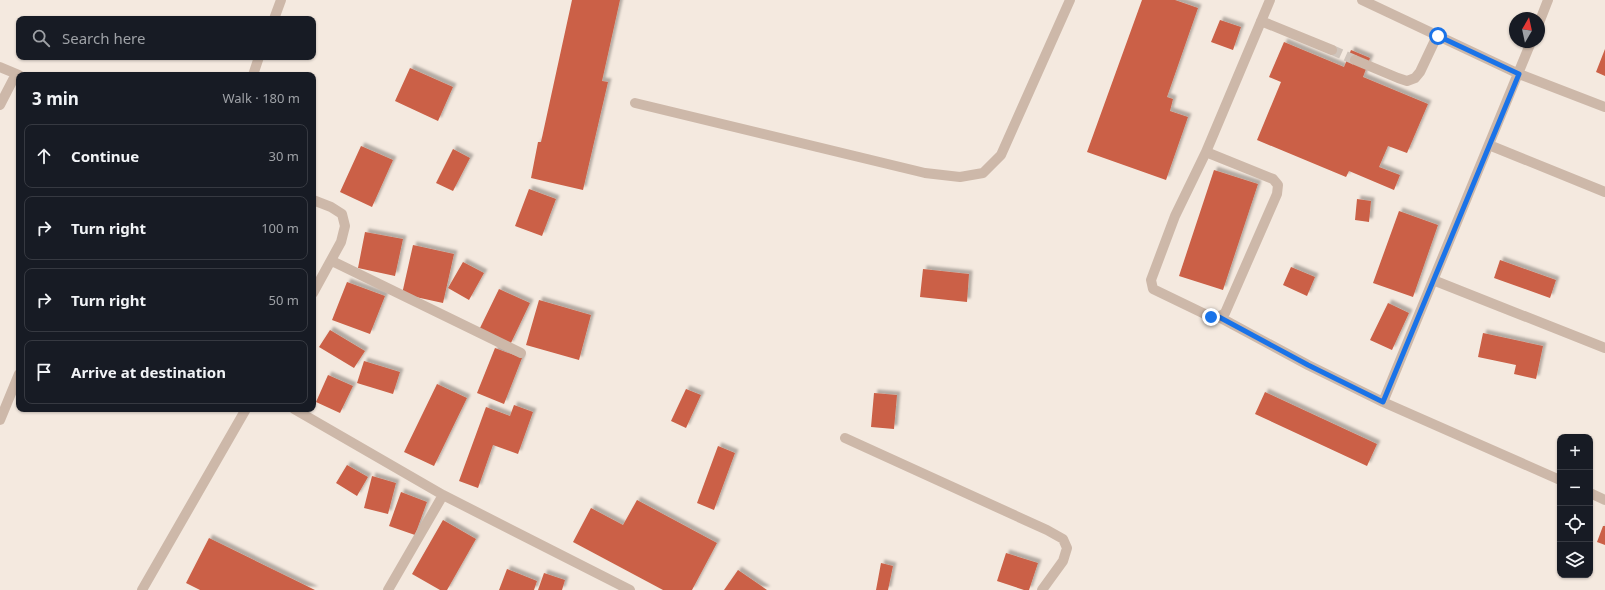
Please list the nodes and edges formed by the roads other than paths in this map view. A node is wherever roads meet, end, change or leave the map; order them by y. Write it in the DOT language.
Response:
graph roads {
  1 [pos="281,0"];
  2 [pos="1070,0"];
  3 [pos="1270,0"];
  4 [pos="1362,0"];
  5 [pos="1548,0"];
  6 [pos="1543,12"];
  7 [pos="275,16"];
  8 [pos="1261,21"];
  9 [pos="1438,36"];
  10 [pos="1530,48"];
  11 [pos="1332,50"];
  12 [pos="259,60"];
  13 [pos="1355,60"];
  14 [pos="0,67"];
  15 [pos="254,72"];
  16 [pos="1519,74"];
  17 [pos="16,75"];
  18 [pos="16,77"];
  19 [pos="635,103"];
  20 [pos="0,105"];
  21 [pos="1605,107"];
  22 [pos="1489,146"];
  23 [pos="1206,152"];
  24 [pos="1605,192"];
  25 [pos="316,201"];
  26 [pos="332,261"];
  27 [pos="1433,280"];
  28 [pos="316,289"];
  29 [pos="1219,317"];
  30 [pos="1605,348"];
  31 [pos="521,353"];
  32 [pos="16,381"];
  33 [pos="1383,402"];
  34 [pos="244,412"];
  35 [pos="299,412"];
  36 [pos="0,420"];
  37 [pos="846,438"];
  38 [pos="1557,479"];
  39 [pos="1593,494"];
  40 [pos="443,495"];
  41 [pos="1605,500"];
  42 [pos="142,590"];
  43 [pos="388,590"];
  44 [pos="630,590"];
  45 [pos="1042,590"];
  1 -- 7 [label="street"];
  2 -- 19 [label="street"];
  3 -- 8 [label="street"];
  4 -- 9 [label="street"];
  5 -- 6 [label="street"];
  8 -- 11 [label="street"];
  8 -- 23 [label="street"];
  9 -- 13 [label="street"];
  9 -- 16 [label="street"];
  10 -- 16 [label="street"];
  12 -- 15 [label="street"];
  14 -- 17 [label="street"];
  16 -- 21 [label="street"];
  16 -- 22 [label="street"];
  18 -- 20 [label="street"];
  22 -- 24 [label="street"];
  22 -- 27 [label="street"];
  23 -- 29 [label="street"];
  23 -- 29 [label="street"];
  25 -- 26 [label="street"];
  26 -- 28 [label="street"];
  26 -- 31 [label="street"];
  27 -- 30 [label="street"];
  27 -- 33 [label="street"];
  29 -- 33 [label="street"];
  32 -- 36 [label="street"];
  33 -- 38 [label="street"];
  34 -- 42 [label="street"];
  35 -- 40 [label="street"];
  37 -- 45 [label="street"];
  39 -- 41 [label="street"];
  40 -- 43 [label="street"];
  40 -- 44 [label="street"];
}
